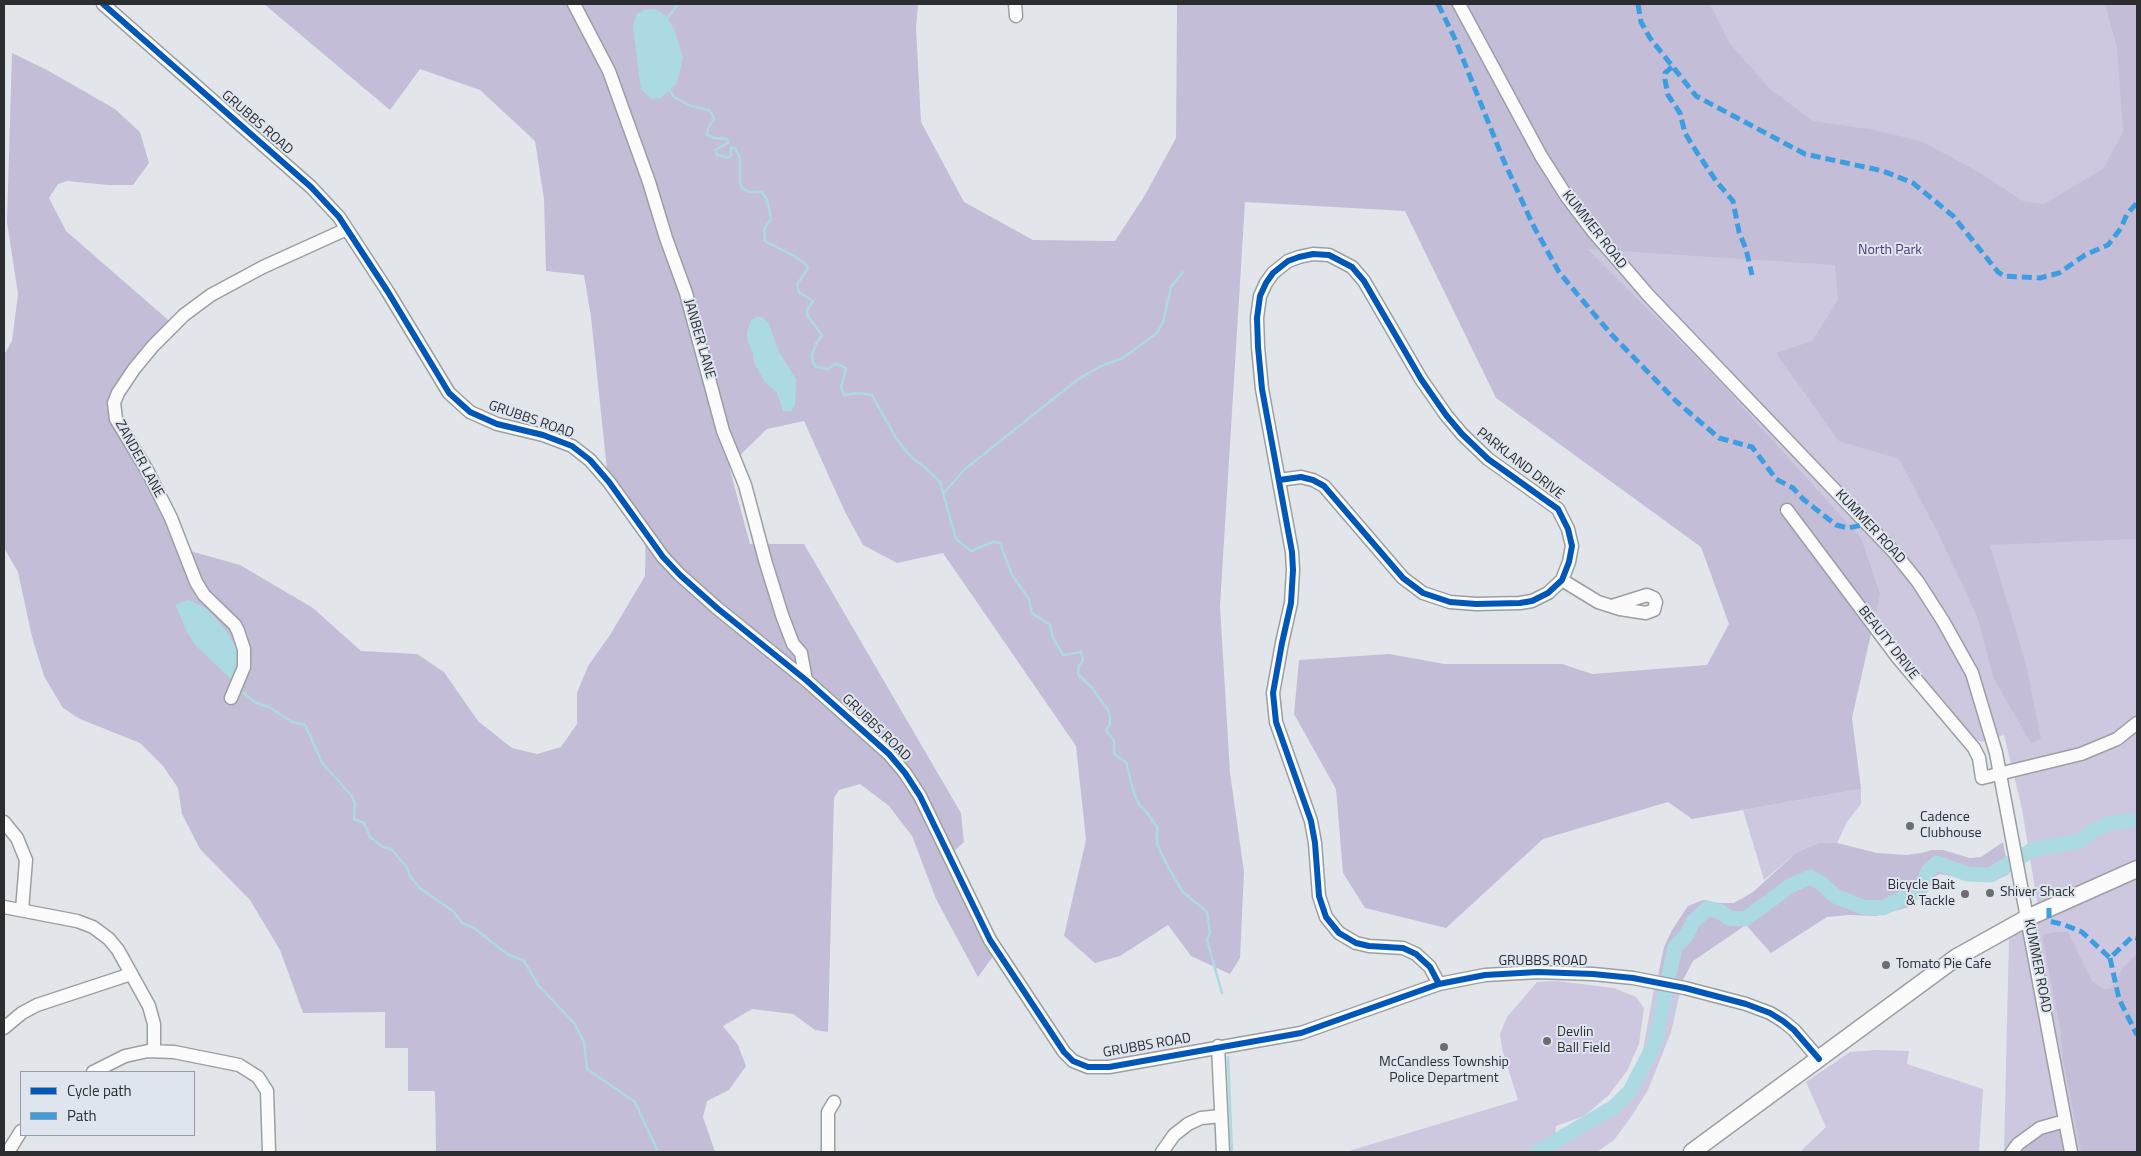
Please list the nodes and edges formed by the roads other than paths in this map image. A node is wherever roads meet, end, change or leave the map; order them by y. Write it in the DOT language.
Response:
graph roads {
  1 [pos="103,4"];
  2 [pos="574,4"];
  3 [pos="1459,4"];
  4 [pos="347,229"];
  5 [pos="1279,480"];
  6 [pos="1787,510"];
  7 [pos="1562,580"];
  8 [pos="1612,606"];
  9 [pos="806,680"];
  10 [pos="231,698"];
  11 [pos="2137,722"];
  12 [pos="2000,774"];
  13 [pos="4,822"];
  14 [pos="2137,869"];
  15 [pos="4,907"];
  16 [pos="22,910"];
  17 [pos="2028,918"];
  18 [pos="131,974"];
  19 [pos="1439,984"];
  20 [pos="4,1028"];
  21 [pos="1218,1046"];
  22 [pos="154,1050"];
  23 [pos="1819,1059"];
  24 [pos="95,1071"];
  25 [pos="834,1102"];
  26 [pos="1221,1116"];
  27 [pos="2066,1121"];
  28 [pos="20,1134"];
  29 [pos="8,1152"];
  30 [pos="269,1152"];
  31 [pos="828,1152"];
  32 [pos="1162,1152"];
  33 [pos="1223,1152"];
  34 [pos="1692,1152"];
  35 [pos="2012,1152"];
  36 [pos="2071,1152"];
  1 -- 4 [label="street, GRUBBS ROAD"];
  2 -- 9 [label="street, JANBER LANE"];
  3 -- 12 [label="street, KUMMER ROAD"];
  4 -- 9 [label="street, GRUBBS ROAD"];
  4 -- 10 [label="street, ZANDER LANE"];
  5 -- 7 [label="street"];
  5 -- 7 [label="street, PARKLAND DRIVE"];
  5 -- 19 [label="street, PARKLAND DRIVE"];
  6 -- 12 [label="street, BEAUTY DRIVE"];
  7 -- 8 [label="street"];
  9 -- 21 [label="street, GRUBBS ROAD"];
  11 -- 12 [label="street"];
  12 -- 17 [label="street, KUMMER ROAD"];
  13 -- 16 [label="street"];
  14 -- 17 [label="main road"];
  15 -- 16 [label="street"];
  16 -- 18 [label="street"];
  17 -- 23 [label="main road"];
  17 -- 27 [label="street, KUMMER ROAD"];
  18 -- 20 [label="street"];
  18 -- 22 [label="street"];
  19 -- 21 [label="street, GRUBBS ROAD"];
  19 -- 23 [label="street, GRUBBS ROAD"];
  21 -- 26 [label="street"];
  22 -- 24 [label="street"];
  22 -- 30 [label="street"];
  23 -- 34 [label="main road"];
  25 -- 31 [label="street"];
  26 -- 32 [label="street"];
  26 -- 33 [label="street"];
  27 -- 35 [label="street"];
  27 -- 36 [label="street, KUMMER ROAD"];
  28 -- 29 [label="street"];
}
